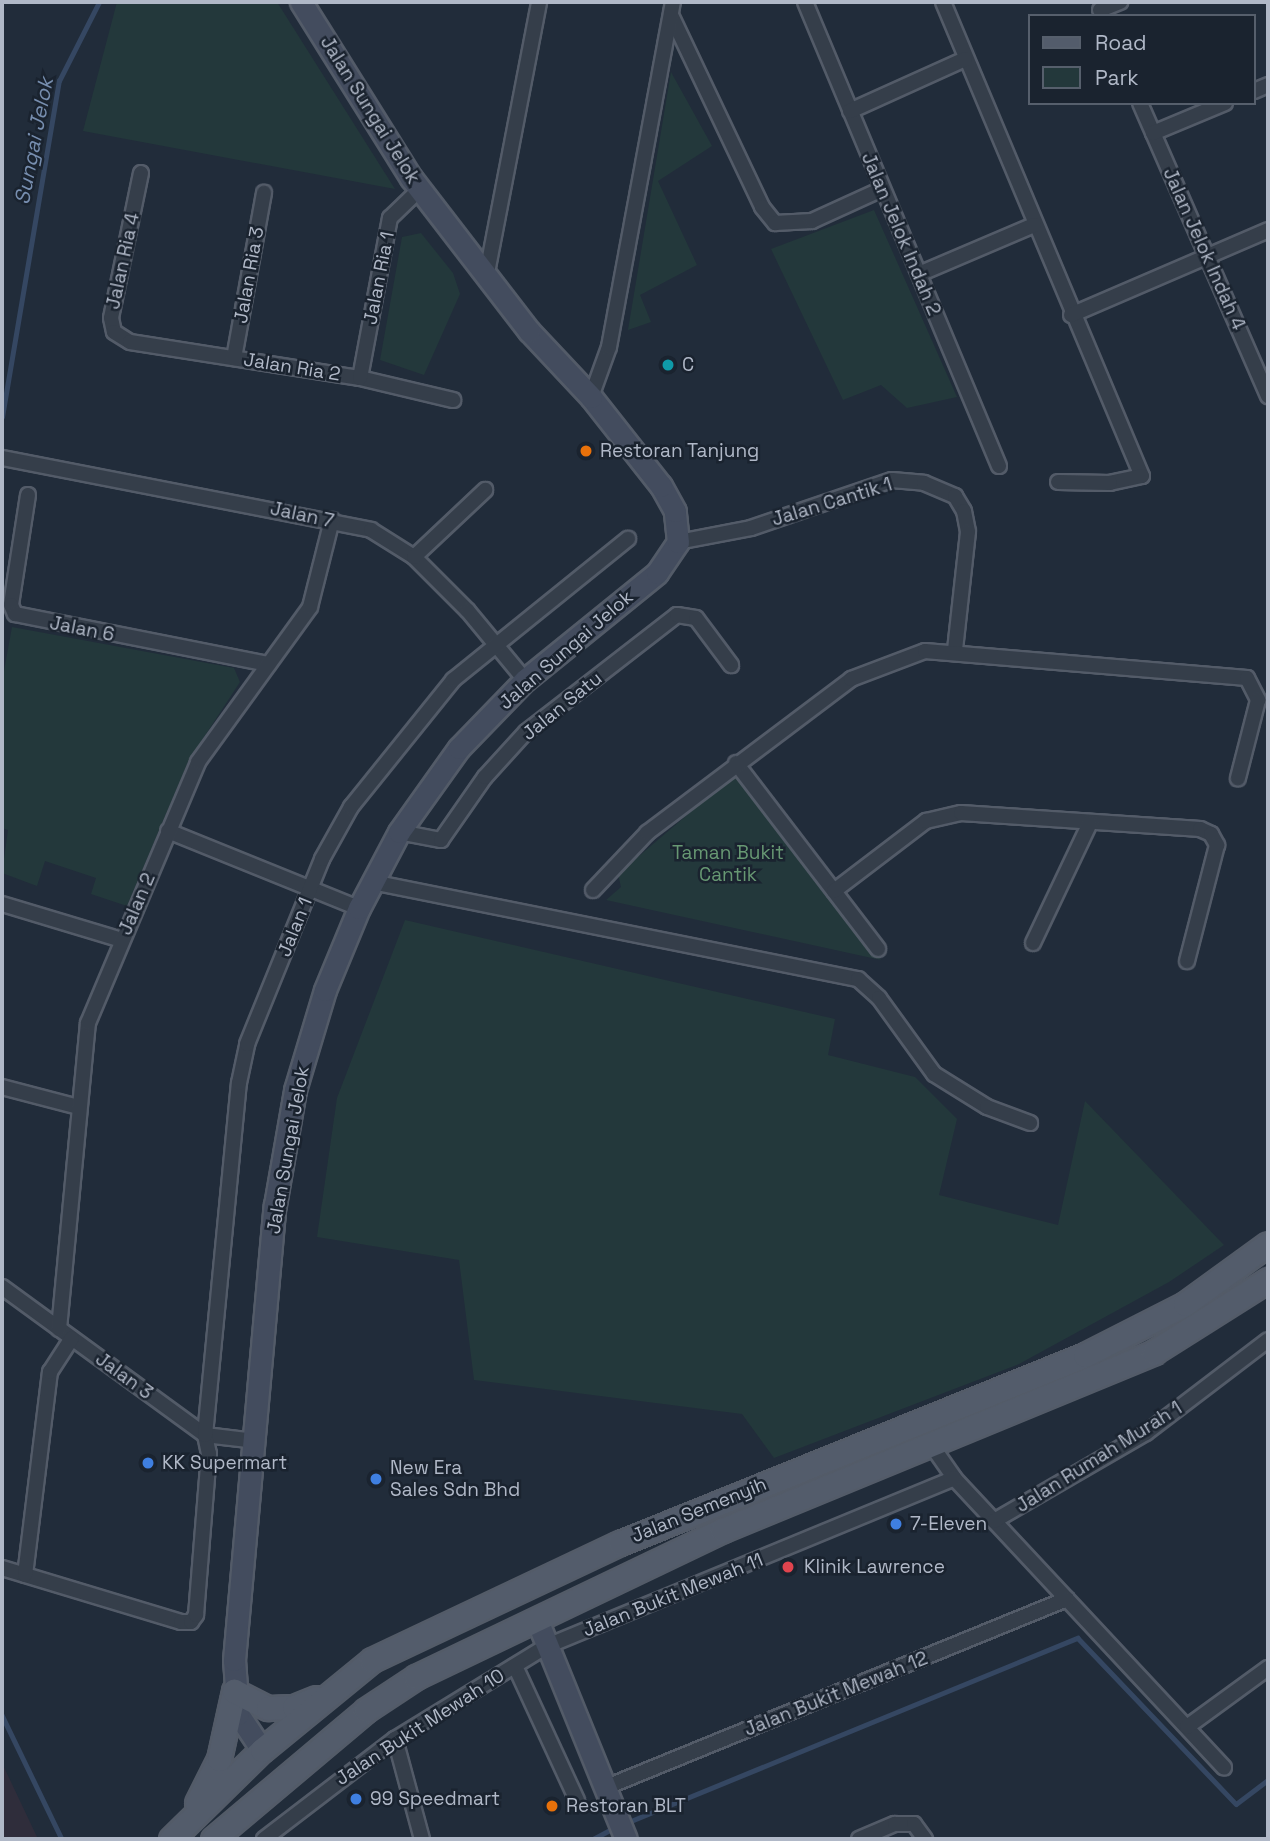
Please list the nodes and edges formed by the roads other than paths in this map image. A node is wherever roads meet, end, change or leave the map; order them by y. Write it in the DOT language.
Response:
graph roads {
  1 [pos="301,2"];
  2 [pos="539,2"];
  3 [pos="805,2"];
  4 [pos="943,2"];
  5 [pos="1120,2"];
  6 [pos="672,8"];
  7 [pos="1099,9"];
  8 [pos="965,59"];
  9 [pos="1141,105"];
  10 [pos="1220,105"];
  11 [pos="850,111"];
  12 [pos="1153,133"];
  13 [pos="141,173"];
  14 [pos="882,189"];
  15 [pos="419,190"];
  16 [pos="264,193"];
  17 [pos="1034,225"];
  18 [pos="1268,230"];
  19 [pos="1208,257"];
  20 [pos="919,274"];
  21 [pos="486,278"];
  22 [pos="1071,315"];
  23 [pos="130,342"];
  24 [pos="234,358"];
  25 [pos="360,378"];
  26 [pos="1267,387"];
  27 [pos="592,397"];
  28 [pos="453,400"];
  29 [pos="2,458"];
  30 [pos="999,466"];
  31 [pos="1058,482"];
  32 [pos="485,490"];
  33 [pos="27,495"];
  34 [pos="332,520"];
  35 [pos="628,539"];
  36 [pos="678,542"];
  37 [pos="414,557"];
  38 [pos="497,643"];
  39 [pos="955,650"];
  40 [pos="268,664"];
  41 [pos="731,665"];
  42 [pos="525,680"];
  43 [pos="736,763"];
  44 [pos="1238,778"];
  45 [pos="1090,822"];
  46 [pos="168,831"];
  47 [pos="399,832"];
  48 [pos="372,882"];
  49 [pos="311,888"];
  50 [pos="593,890"];
  51 [pos="834,891"];
  52 [pos="2,904"];
  53 [pos="359,908"];
  54 [pos="122,940"];
  55 [pos="1033,943"];
  56 [pos="878,949"];
  57 [pos="1187,961"];
  58 [pos="2,1087"];
  59 [pos="78,1107"];
  60 [pos="1030,1123"];
  61 [pos="1268,1244"];
  62 [pos="1268,1280"];
  63 [pos="2,1287"];
  64 [pos="65,1333"];
  65 [pos="1268,1340"];
  66 [pos="205,1435"];
  67 [pos="255,1441"];
  68 [pos="932,1446"];
  69 [pos="954,1478"];
  70 [pos="994,1521"];
  71 [pos="620,1543"];
  72 [pos="2,1568"];
  73 [pos="25,1575"];
  74 [pos="1067,1599"];
  75 [pos="473,1611"];
  76 [pos="537,1620"];
  77 [pos="547,1646"];
  78 [pos="515,1665"];
  79 [pos="1268,1668"];
  80 [pos="234,1691"];
  81 [pos="332,1691"];
  82 [pos="366,1710"];
  83 [pos="1187,1727"];
  84 [pos="395,1739"];
  85 [pos="262,1750"];
  86 [pos="1224,1768"];
  87 [pos="608,1798"];
  88 [pos="577,1800"];
  89 [pos="183,1835"];
  90 [pos="214,1839"];
  91 [pos="264,1839"];
  92 [pos="422,1839"];
  93 [pos="626,1839"];
  94 [pos="859,1839"];
  95 [pos="925,1839"];
  1 -- 15 [label="street, Jalan Sungai Jelok"];
  2 -- 21 [label="street"];
  3 -- 11 [label="street, Jalan Jelok Indah 2"];
  4 -- 8 [label="street"];
  5 -- 7 [label="street"];
  6 -- 14 [label="street"];
  6 -- 27 [label="street"];
  8 -- 11 [label="street"];
  8 -- 17 [label="street"];
  9 -- 12 [label="street, Jalan Jelok Indah 4"];
  10 -- 12 [label="street"];
  11 -- 14 [label="street, Jalan Jelok Indah 2"];
  12 -- 19 [label="street, Jalan Jelok Indah 4"];
  13 -- 23 [label="street, Jalan Ria 4"];
  14 -- 20 [label="street, Jalan Jelok Indah 2"];
  15 -- 21 [label="street, Jalan Sungai Jelok"];
  15 -- 25 [label="street, Jalan Ria 1"];
  16 -- 24 [label="street, Jalan Ria 3"];
  17 -- 20 [label="street"];
  17 -- 22 [label="street"];
  18 -- 19 [label="street"];
  19 -- 22 [label="street"];
  19 -- 26 [label="street, Jalan Jelok Indah 4"];
  20 -- 30 [label="street, Jalan Jelok Indah 2"];
  21 -- 27 [label="street, Jalan Sungai Jelok"];
  22 -- 31 [label="street"];
  23 -- 24 [label="street, Jalan Ria 2"];
  24 -- 25 [label="street, Jalan Ria 2"];
  25 -- 28 [label="street, Jalan Ria 2"];
  27 -- 36 [label="street, Jalan Sungai Jelok"];
  29 -- 34 [label="street, Jalan 7"];
  32 -- 37 [label="street"];
  33 -- 40 [label="street, Jalan 6"];
  34 -- 37 [label="street, Jalan 7"];
  34 -- 40 [label="street, Jalan 2"];
  35 -- 38 [label="street, Jalan 1"];
  36 -- 39 [label="street, Jalan Cantik 1"];
  36 -- 42 [label="street, Jalan Sungai Jelok"];
  37 -- 38 [label="street, Jalan 7"];
  38 -- 42 [label="street, Jalan 7"];
  38 -- 49 [label="street, Jalan 1"];
  39 -- 43 [label="street"];
  39 -- 44 [label="street"];
  40 -- 46 [label="street, Jalan 2"];
  41 -- 47 [label="street, Jalan Satu"];
  42 -- 47 [label="street, Jalan Sungai Jelok"];
  43 -- 50 [label="street"];
  43 -- 51 [label="street"];
  45 -- 51 [label="street"];
  45 -- 55 [label="street"];
  45 -- 57 [label="street"];
  46 -- 49 [label="street"];
  46 -- 54 [label="street, Jalan 2"];
  47 -- 48 [label="street, Jalan Sungai Jelok"];
  48 -- 53 [label="street, Jalan Sungai Jelok"];
  48 -- 60 [label="street"];
  49 -- 53 [label="street"];
  49 -- 66 [label="street, Jalan 1"];
  51 -- 56 [label="street"];
  52 -- 54 [label="street"];
  53 -- 67 [label="street, Jalan Sungai Jelok"];
  54 -- 59 [label="street, Jalan 2"];
  58 -- 59 [label="street"];
  59 -- 64 [label="street, Jalan 2"];
  61 -- 71 [label="main road, Jalan Semenyih"];
  62 -- 68 [label="main road, Jalan Semenyih"];
  63 -- 64 [label="street, Jalan 3"];
  64 -- 66 [label="street, Jalan 3"];
  64 -- 73 [label="street"];
  65 -- 70 [label="street, Jalan Rumah Murah 1"];
  66 -- 67 [label="street, Jalan 3"];
  66 -- 73 [label="street, Jalan 1"];
  67 -- 80 [label="street, Jalan Sungai Jelok"];
  68 -- 69 [label="street"];
  68 -- 76 [label="main road, Jalan Semenyih"];
  69 -- 70 [label="street"];
  69 -- 77 [label="street, Jalan Bukit Mewah 11"];
  70 -- 74 [label="street"];
  71 -- 75 [label="main road, Jalan Semenyih"];
  71 -- 76 [label="main road"];
  72 -- 73 [label="street"];
  74 -- 83 [label="street"];
  74 -- 87 [label="street, Jalan Bukit Mewah 12"];
  75 -- 76 [label="main road"];
  75 -- 81 [label="main road, Jalan Semenyih"];
  76 -- 77 [label="street"];
  76 -- 82 [label="main road, Jalan Semenyih"];
  77 -- 78 [label="street, Jalan Bukit Mewah 10"];
  77 -- 87 [label="street"];
  78 -- 84 [label="street, Jalan Bukit Mewah 10"];
  78 -- 88 [label="street"];
  79 -- 83 [label="street"];
  80 -- 81 [label="main road"];
  80 -- 85 [label="street, Jalan Sungai Jelok"];
  80 -- 89 [label="main road"];
  81 -- 85 [label="main road, Jalan Semenyih"];
  82 -- 85 [label="main road"];
  82 -- 90 [label="main road, Jalan Semenyih"];
  83 -- 86 [label="street"];
  84 -- 91 [label="street, Jalan Bukit Mewah 10"];
  84 -- 92 [label="street"];
  85 -- 89 [label="main road, Jalan Semenyih"];
  87 -- 93 [label="street"];
  94 -- 95 [label="street"];
}
